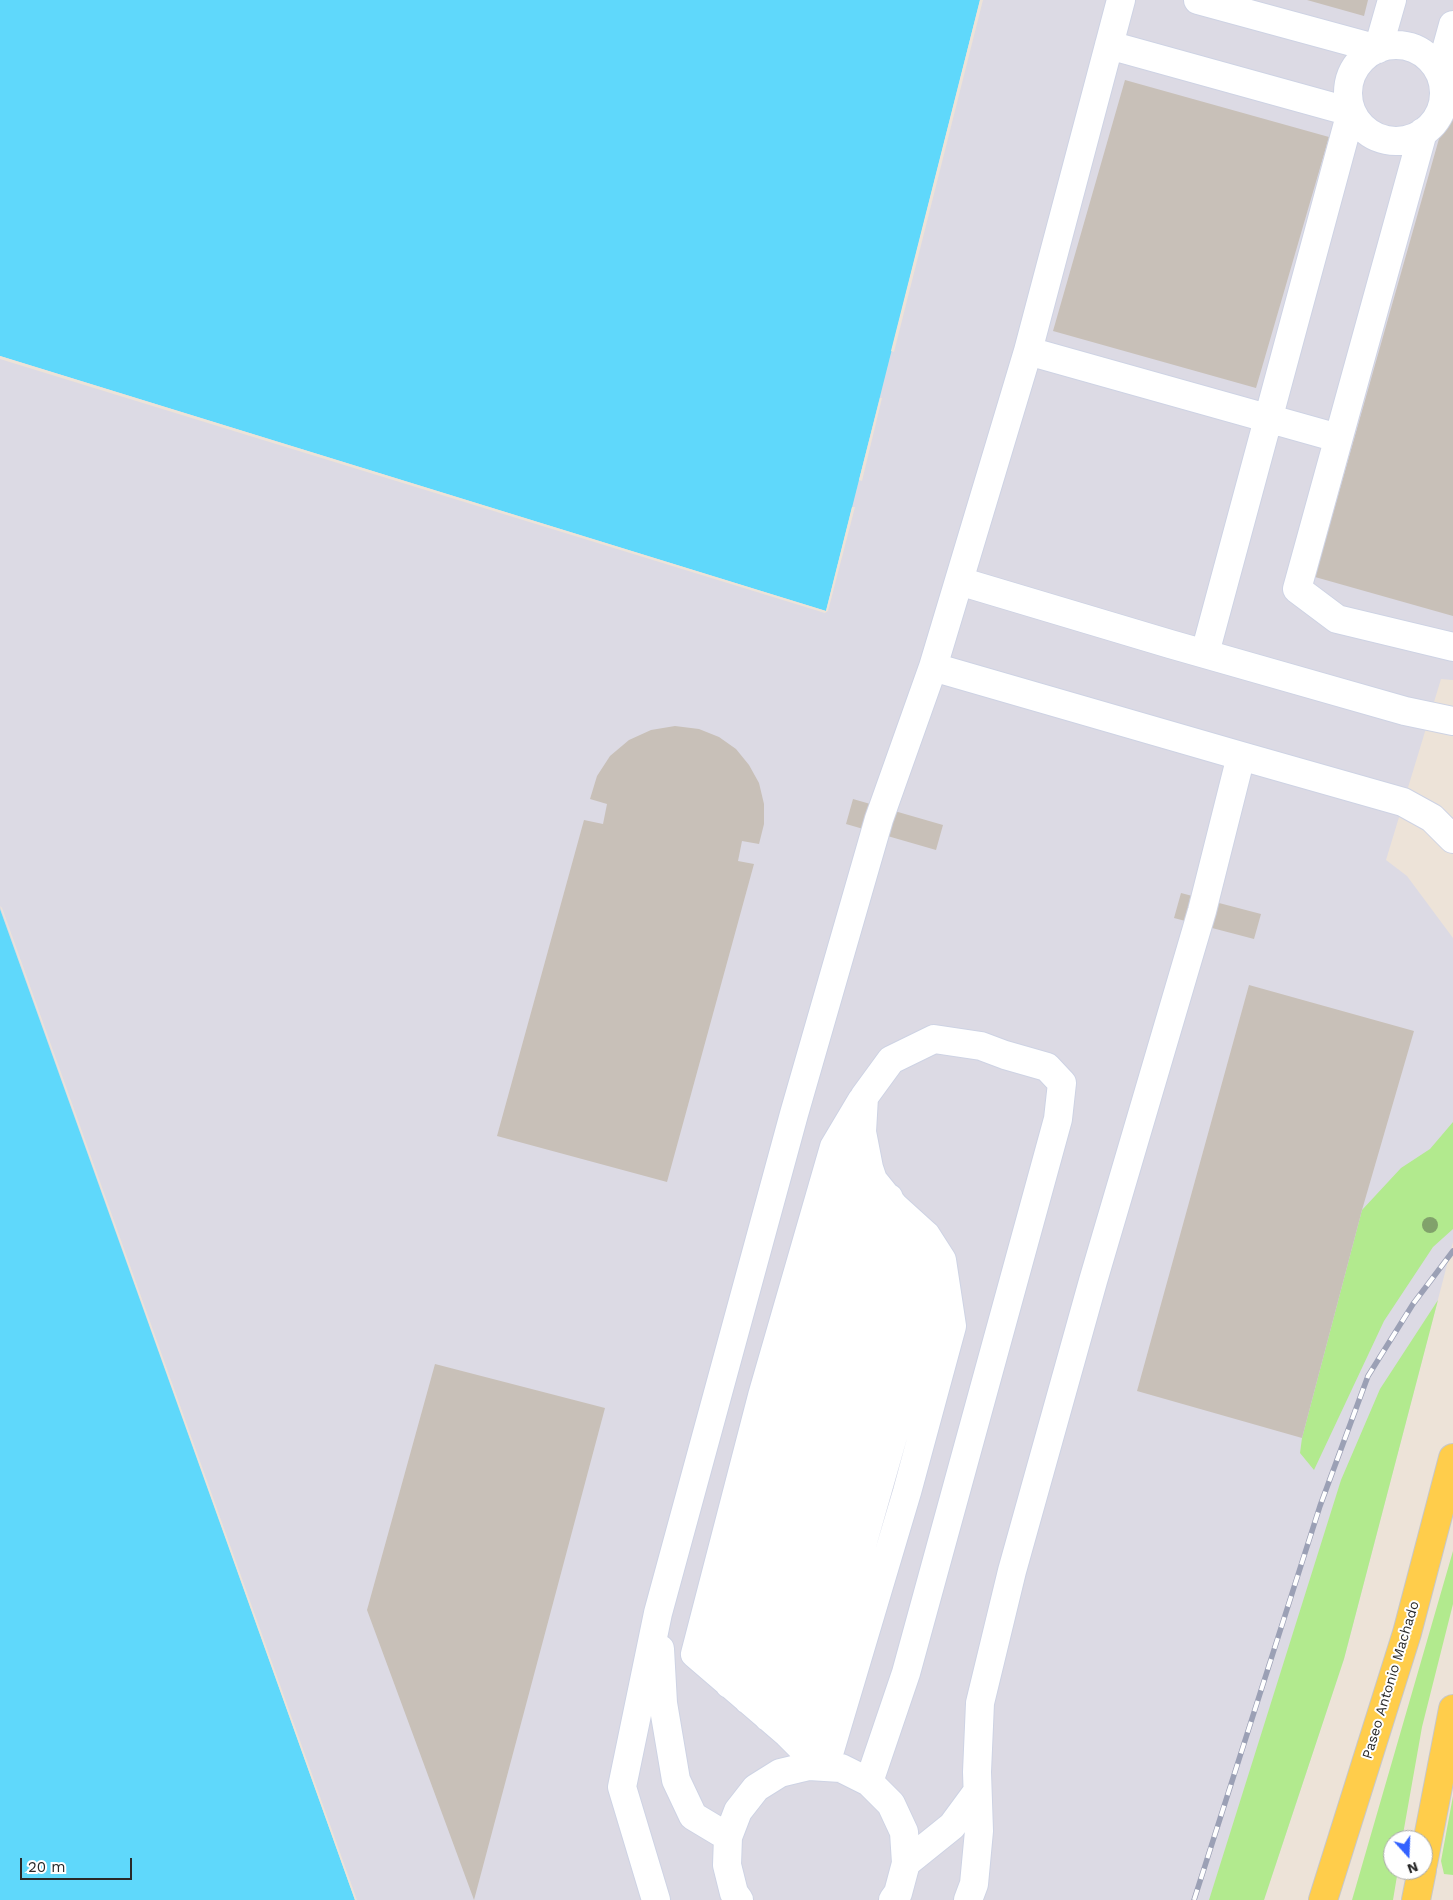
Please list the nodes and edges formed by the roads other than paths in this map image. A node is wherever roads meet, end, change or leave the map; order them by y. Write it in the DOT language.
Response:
graph roads {
  1 [pos="1121,0"];
  2 [pos="1198,0"];
  3 [pos="1392,0"];
  4 [pos="1453,25"];
  5 [pos="1109,45"];
  6 [pos="1378,48"];
  7 [pos="1440,72"];
  8 [pos="1351,112"];
  9 [pos="1447,112"];
  10 [pos="1423,132"];
  11 [pos="1028,351"];
  12 [pos="1268,418"];
  13 [pos="1338,438"];
  14 [pos="959,581"];
  15 [pos="1453,647"];
  16 [pos="1205,653"];
  17 [pos="933,666"];
  18 [pos="1453,721"];
  19 [pos="1241,756"];
  20 [pos="1453,839"];
  21 [pos="864,1097"];
  22 [pos="862,1137"];
  23 [pos="881,1189"];
  24 [pos="916,1227"];
  25 [pos="1453,1458"];
  26 [pos="658,1613"];
  27 [pos="1453,1710"];
  28 [pos="774,1723"];
  29 [pos="869,1782"];
  30 [pos="977,1792"];
  31 [pos="1430,1830"];
  32 [pos="728,1837"];
  33 [pos="905,1868"];
  34 [pos="1420,1880"];
  35 [pos="736,1898"];
  36 [pos="656,1900"];
  37 [pos="893,1900"];
  38 [pos="908,1900"];
  39 [pos="968,1900"];
  40 [pos="1323,1900"];
  41 [pos="1416,1900"];
  1 -- 5 [label="lane"];
  2 -- 6 [label="lane"];
  3 -- 6 [label="lane"];
  4 -- 7 [label="lane"];
  5 -- 8 [label="lane"];
  5 -- 11 [label="lane"];
  6 -- 7 [label="lane"];
  6 -- 8 [label="lane"];
  7 -- 9 [label="lane"];
  8 -- 10 [label="lane"];
  8 -- 12 [label="lane"];
  9 -- 10 [label="lane"];
  10 -- 13 [label="lane"];
  11 -- 12 [label="lane"];
  11 -- 14 [label="lane"];
  12 -- 13 [label="lane"];
  12 -- 16 [label="lane"];
  13 -- 15 [label="lane"];
  14 -- 16 [label="lane"];
  14 -- 17 [label="lane"];
  16 -- 18 [label="lane"];
  17 -- 19 [label="lane"];
  17 -- 26 [label="lane"];
  19 -- 20 [label="lane"];
  19 -- 30 [label="lane"];
  21 -- 22 [label="lane"];
  21 -- 28 [label="lane"];
  21 -- 29 [label="lane"];
  22 -- 23 [label="lane"];
  22 -- 28 [label="lane"];
  23 -- 24 [label="lane"];
  23 -- 28 [label="lane"];
  24 -- 28 [label="lane"];
  24 -- 28 [label="lane"];
  25 -- 40 [label="main road, Paseo Antonio Machado"];
  26 -- 32 [label="lane"];
  26 -- 36 [label="lane"];
  27 -- 31 [label="main road"];
  28 -- 29 [label="lane"];
  28 -- 32 [label="lane"];
  29 -- 33 [label="lane"];
  30 -- 33 [label="lane"];
  30 -- 39 [label="lane"];
  32 -- 35 [label="lane"];
  33 -- 37 [label="lane"];
  33 -- 38 [label="lane"];
  34 -- 41 [label="main road"];
}
